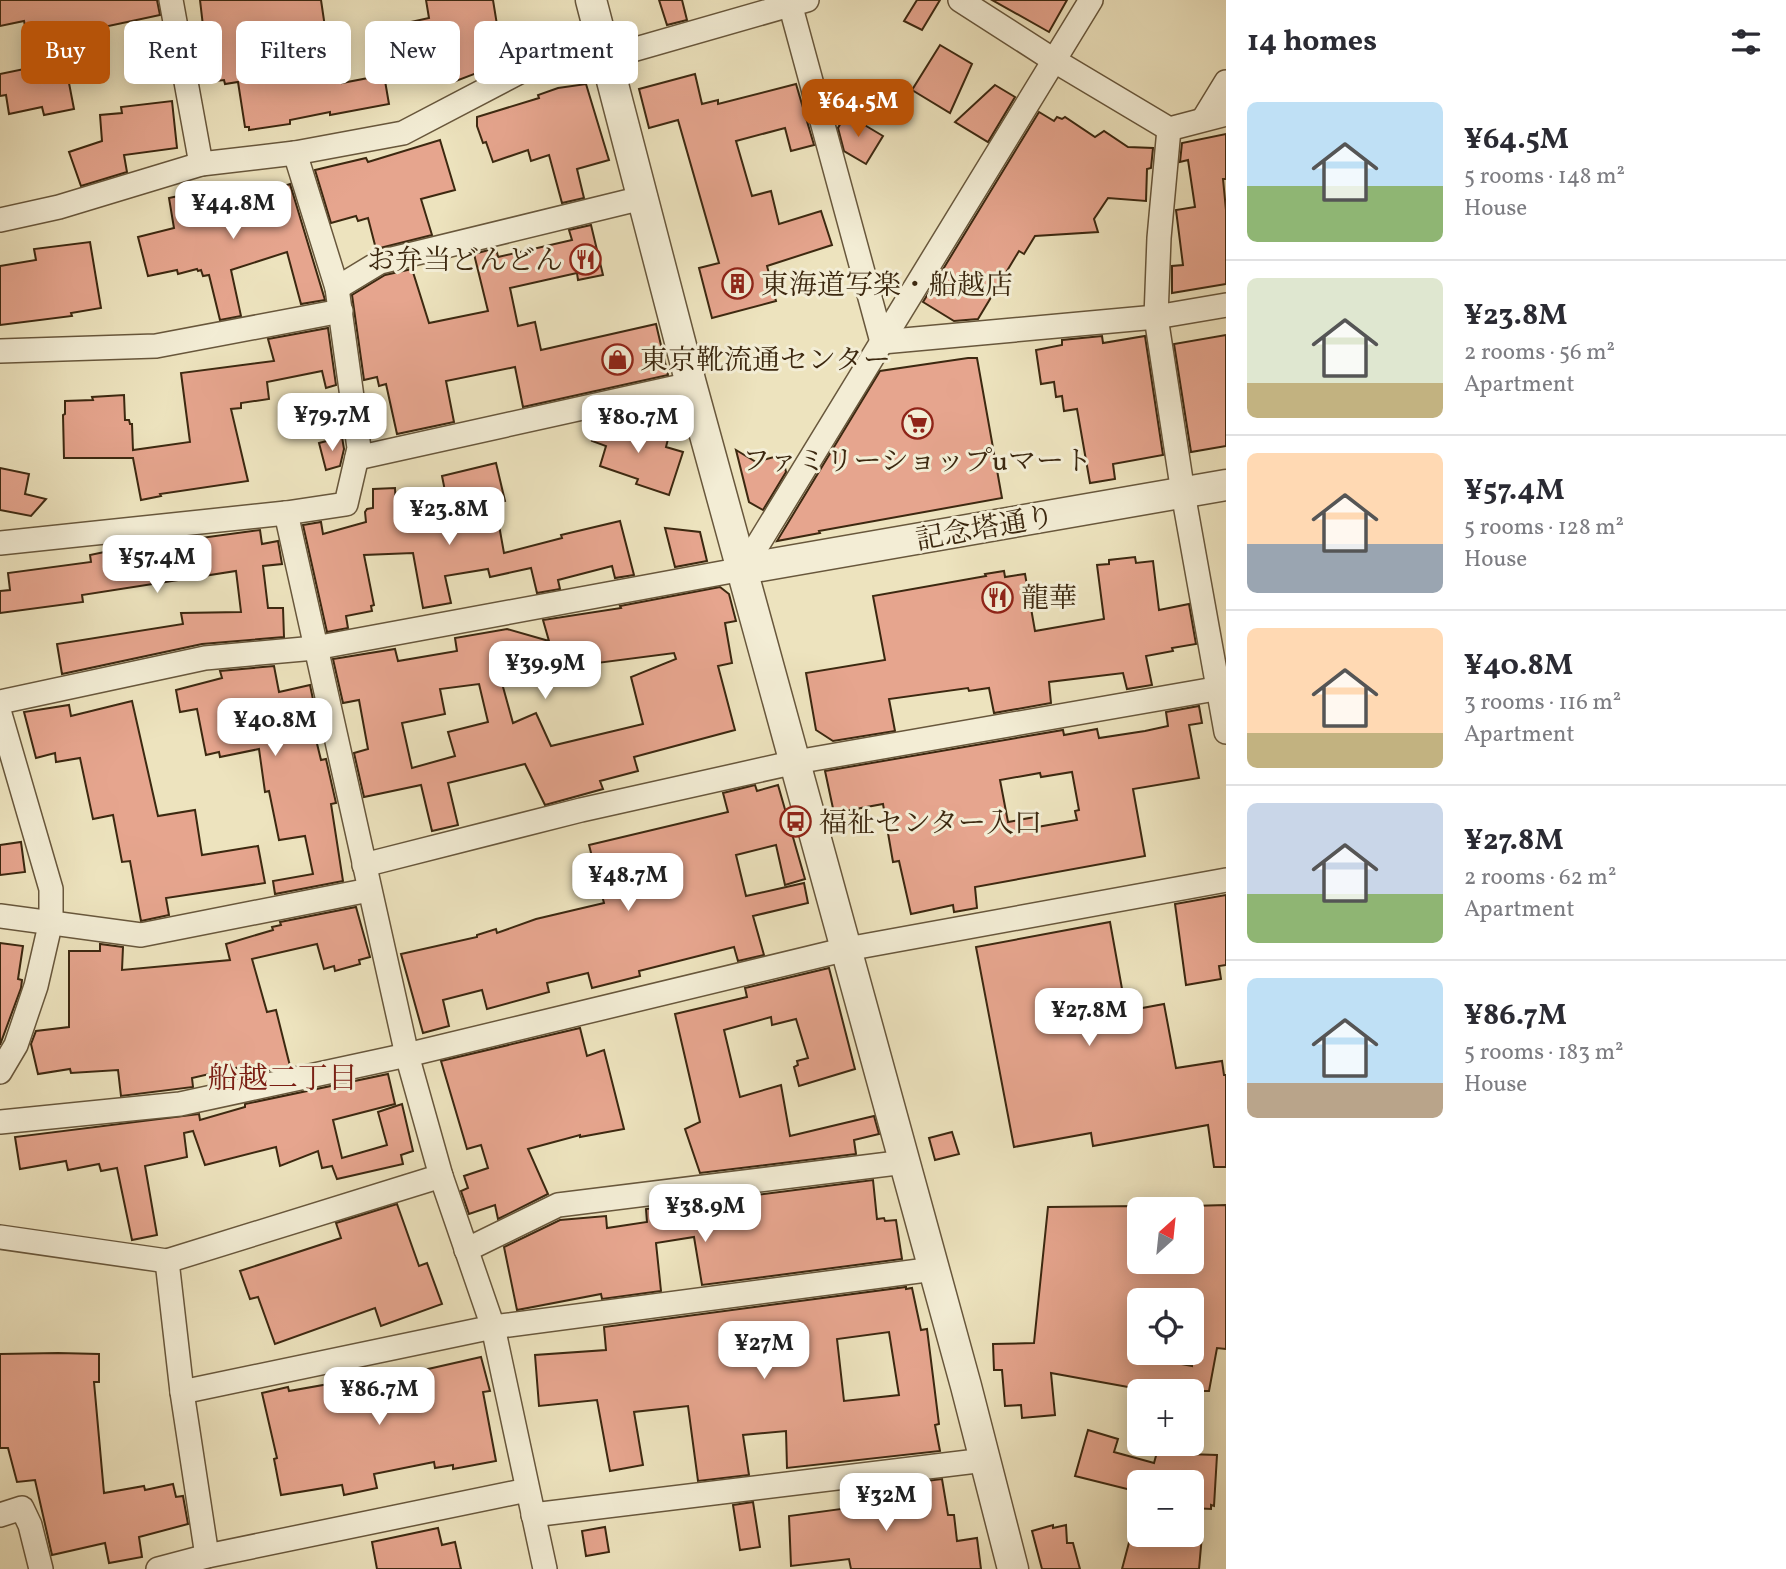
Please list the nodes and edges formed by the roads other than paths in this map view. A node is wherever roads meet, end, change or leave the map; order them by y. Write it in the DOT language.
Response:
graph roads {
  1 [pos="171,0"];
  2 [pos="591,0"];
  3 [pos="960,0"];
  4 [pos="1091,0"];
  5 [pos="796,2"];
  6 [pos="597,21"];
  7 [pos="638,48"];
  8 [pos="1055,61"];
  9 [pos="1226,82"];
  10 [pos="497,84"];
  11 [pos="615,84"];
  12 [pos="1215,116"];
  13 [pos="1169,129"];
  14 [pos="295,153"];
  15 [pos="201,164"];
  16 [pos="642,198"];
  17 [pos="0,220"];
  18 [pos="339,299"];
  19 [pos="1226,304"];
  20 [pos="1156,317"];
  21 [pos="883,342"];
  22 [pos="0,351"];
  23 [pos="691,384"];
  24 [pos="357,458"];
  25 [pos="1226,485"];
  26 [pos="1183,493"];
  27 [pos="286,513"];
  28 [pos="0,544"];
  29 [pos="743,569"];
  30 [pos="315,648"];
  31 [pos="1222,688"];
  32 [pos="0,702"];
  33 [pos="0,714"];
  34 [pos="1226,732"];
  35 [pos="796,762"];
  36 [pos="363,864"];
  37 [pos="1226,880"];
  38 [pos="369,890"];
  39 [pos="0,915"];
  40 [pos="51,921"];
  41 [pos="847,948"];
  42 [pos="407,1055"];
  43 [pos="0,1072"];
  44 [pos="0,1122"];
  45 [pos="905,1163"];
  46 [pos="441,1176"];
  47 [pos="0,1237"];
  48 [pos="466,1250"];
  49 [pos="167,1261"];
  50 [pos="934,1269"];
  51 [pos="493,1327"];
  52 [pos="183,1392"];
  53 [pos="985,1460"];
  54 [pos="527,1490"];
  55 [pos="0,1515"];
  56 [pos="533,1515"];
  57 [pos="208,1556"];
  58 [pos="41,1569"];
  59 [pos="158,1569"];
  60 [pos="545,1569"];
  61 [pos="1013,1569"];
  1 -- 15 [label="street"];
  2 -- 6 [label="street"];
  3 -- 8 [label="street"];
  4 -- 8 [label="street"];
  5 -- 7 [label="street"];
  5 -- 21 [label="street"];
  8 -- 13 [label="street"];
  8 -- 21 [label="street"];
  9 -- 12 [label="street"];
  10 -- 14 [label="street"];
  11 -- 16 [label="street"];
  12 -- 13 [label="street"];
  13 -- 20 [label="street"];
  14 -- 15 [label="street"];
  14 -- 18 [label="street"];
  15 -- 17 [label="street"];
  16 -- 18 [label="street"];
  16 -- 23 [label="street"];
  18 -- 22 [label="street"];
  18 -- 24 [label="street"];
  19 -- 20 [label="street"];
  20 -- 21 [label="street"];
  20 -- 26 [label="street"];
  21 -- 29 [label="street"];
  23 -- 24 [label="street"];
  23 -- 29 [label="street"];
  24 -- 27 [label="street"];
  25 -- 26 [label="street, 記念塔通り"];
  26 -- 29 [label="street, 記念塔通り"];
  26 -- 31 [label="street"];
  27 -- 28 [label="street"];
  27 -- 30 [label="street"];
  29 -- 30 [label="street"];
  29 -- 35 [label="street"];
  30 -- 32 [label="street"];
  30 -- 36 [label="street"];
  31 -- 34 [label="street"];
  31 -- 35 [label="street"];
  33 -- 40 [label="street"];
  35 -- 36 [label="street"];
  35 -- 41 [label="street"];
  36 -- 38 [label="street"];
  37 -- 41 [label="street"];
  38 -- 40 [label="street"];
  38 -- 42 [label="street"];
  39 -- 40 [label="street"];
  40 -- 43 [label="street"];
  41 -- 42 [label="street"];
  41 -- 45 [label="street"];
  42 -- 44 [label="street"];
  42 -- 46 [label="street"];
  45 -- 48 [label="street"];
  45 -- 50 [label="street"];
  46 -- 48 [label="street"];
  46 -- 49 [label="street"];
  47 -- 49 [label="street"];
  48 -- 51 [label="street"];
  49 -- 52 [label="street"];
  50 -- 51 [label="street"];
  50 -- 53 [label="street"];
  51 -- 52 [label="street"];
  51 -- 54 [label="street"];
  52 -- 57 [label="street"];
  53 -- 56 [label="street"];
  53 -- 61 [label="street"];
  54 -- 56 [label="street"];
  54 -- 57 [label="street"];
  55 -- 58 [label="street"];
  56 -- 60 [label="street"];
  57 -- 59 [label="street"];
}
